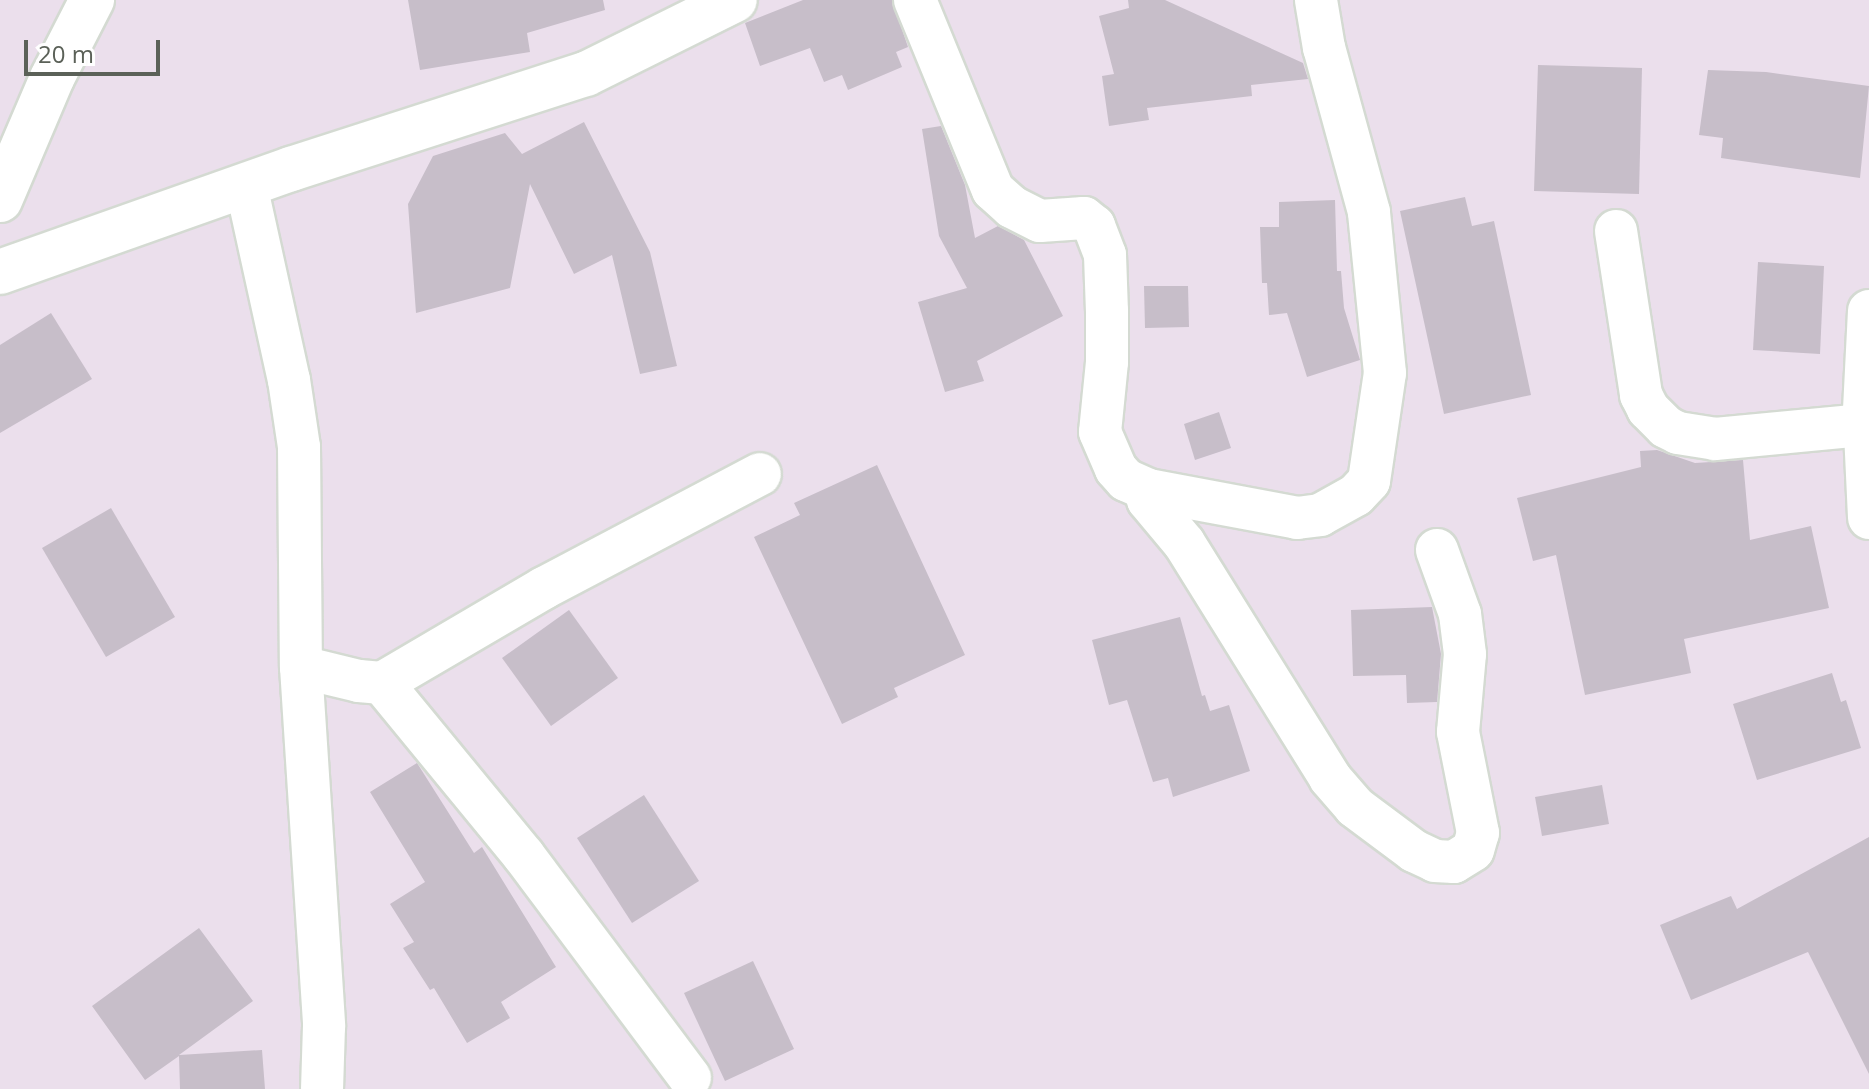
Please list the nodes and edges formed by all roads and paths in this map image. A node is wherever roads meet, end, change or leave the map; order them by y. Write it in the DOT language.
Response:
graph roads {
  1 [pos="92,0"];
  2 [pos="735,0"];
  3 [pos="915,0"];
  4 [pos="1316,0"];
  5 [pos="246,185"];
  6 [pos="0,200"];
  7 [pos="1616,231"];
  8 [pos="0,272"];
  9 [pos="1869,311"];
  10 [pos="1864,425"];
  11 [pos="760,474"];
  12 [pos="1148,490"];
  13 [pos="1869,518"];
  14 [pos="1437,550"];
  15 [pos="301,667"];
  16 [pos="382,683"];
  17 [pos="690,1078"];
  18 [pos="322,1089"];
  1 -- 6 [label="street"];
  2 -- 5 [label="street"];
  3 -- 12 [label="street"];
  4 -- 12 [label="street"];
  5 -- 8 [label="street"];
  5 -- 15 [label="street"];
  7 -- 10 [label="street"];
  9 -- 10 [label="street"];
  10 -- 13 [label="street"];
  11 -- 16 [label="street"];
  12 -- 14 [label="street"];
  15 -- 16 [label="street"];
  15 -- 18 [label="street"];
  16 -- 17 [label="street"];
}
